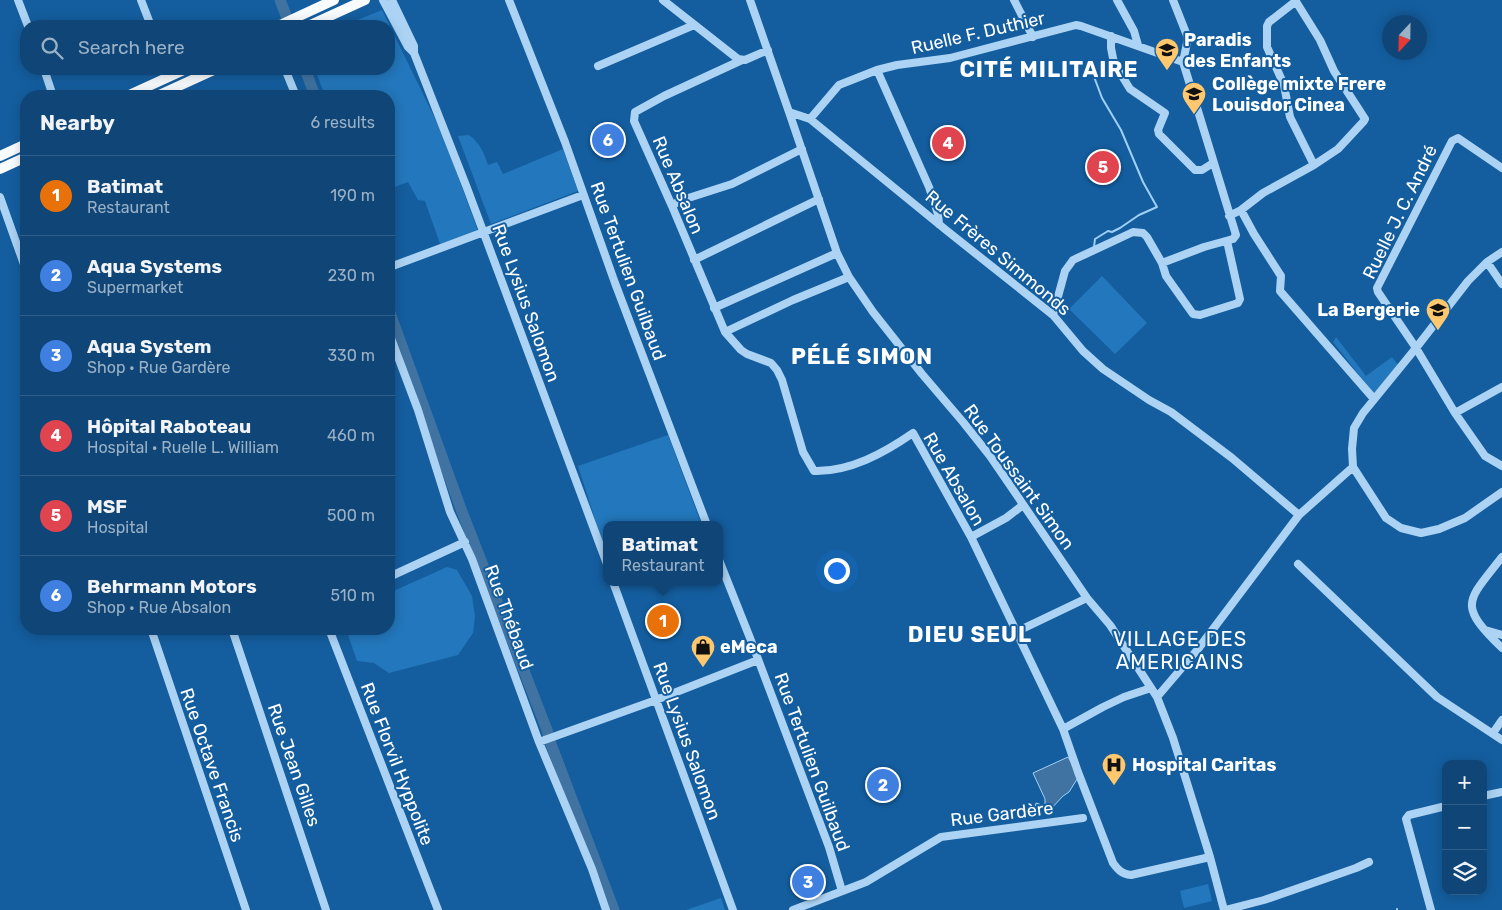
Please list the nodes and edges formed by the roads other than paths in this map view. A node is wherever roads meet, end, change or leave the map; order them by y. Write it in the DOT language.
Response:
graph roads {
  1 [pos="18,0"];
  2 [pos="141,0"];
  3 [pos="334,0"];
  4 [pos="365,0"];
  5 [pos="383,0"];
  6 [pos="392,0"];
  7 [pos="509,0"];
  8 [pos="664,0"];
  9 [pos="750,0"];
  10 [pos="1014,0"];
  11 [pos="1117,0"];
  12 [pos="1173,0"];
  13 [pos="1295,1"];
  14 [pos="26,20"];
  15 [pos="149,20"];
  16 [pos="292,20"];
  17 [pos="321,20"];
  18 [pos="394,20"];
  19 [pos="395,23"];
  20 [pos="694,25"];
  21 [pos="1034,36"];
  22 [pos="1111,36"];
  23 [pos="1138,45"];
  24 [pos="768,50"];
  25 [pos="414,53"];
  26 [pos="742,60"];
  27 [pos="1182,62"];
  28 [pos="598,66"];
  29 [pos="877,70"];
  30 [pos="46,75"];
  31 [pos="164,75"];
  32 [pos="203,75"];
  33 [pos="287,75"];
  34 [pos="51,90"];
  35 [pos="137,90"];
  36 [pos="170,90"];
  37 [pos="294,90"];
  38 [pos="788,112"];
  39 [pos="810,119"];
  40 [pos="20,147"];
  41 [pos="802,150"];
  42 [pos="0,156"];
  43 [pos="20,160"];
  44 [pos="1213,164"];
  45 [pos="1314,164"];
  46 [pos="1502,168"];
  47 [pos="0,169"];
  48 [pos="583,195"];
  49 [pos="0,197"];
  50 [pos="819,200"];
  51 [pos="672,206"];
  52 [pos="1241,210"];
  53 [pos="1229,216"];
  54 [pos="939,224"];
  55 [pos="484,232"];
  56 [pos="1227,241"];
  57 [pos="1502,252"];
  58 [pos="20,253"];
  59 [pos="838,254"];
  60 [pos="694,260"];
  61 [pos="1487,262"];
  62 [pos="1162,263"];
  63 [pos="395,265"];
  64 [pos="849,276"];
  65 [pos="1502,284"];
  66 [pos="714,308"];
  67 [pos="1053,315"];
  68 [pos="725,332"];
  69 [pos="1416,348"];
  70 [pos="395,349"];
  71 [pos="1502,387"];
  72 [pos="1374,399"];
  73 [pos="1455,414"];
  74 [pos="1502,466"];
  75 [pos="1352,467"];
  76 [pos="1502,492"];
  77 [pos="1022,505"];
  78 [pos="1299,515"];
  79 [pos="705,521"];
  80 [pos="971,537"];
  81 [pos="465,542"];
  82 [pos="603,553"];
  83 [pos="1502,557"];
  84 [pos="1298,564"];
  85 [pos="723,570"];
  86 [pos="395,574"];
  87 [pos="614,586"];
  88 [pos="1087,598"];
  89 [pos="1483,629"];
  90 [pos="1016,632"];
  91 [pos="152,635"];
  92 [pos="234,635"];
  93 [pos="331,635"];
  94 [pos="1502,635"];
  95 [pos="1502,648"];
  96 [pos="758,660"];
  97 [pos="1151,688"];
  98 [pos="1157,697"];
  99 [pos="656,700"];
  100 [pos="1502,720"];
  101 [pos="1063,729"];
  102 [pos="1493,733"];
  103 [pos="1502,740"];
  104 [pos="540,741"];
  105 [pos="1502,792"];
  106 [pos="1487,795"];
  107 [pos="1442,807"];
  108 [pos="1083,818"];
  109 [pos="1210,857"];
  110 [pos="1369,862"];
  111 [pos="842,891"];
  112 [pos="246,910"];
  113 [pos="326,910"];
  114 [pos="438,910"];
  115 [pos="606,910"];
  116 [pos="733,910"];
  117 [pos="793,910"];
  118 [pos="1225,910"];
  119 [pos="1431,910"];
  1 -- 14 [label="street"];
  2 -- 15 [label="street"];
  3 -- 16 [label="main road"];
  4 -- 17 [label="main road"];
  5 -- 18 [label="street, Rue Lysius Salomon"];
  6 -- 25 [label="street, Rue Lysius Salomon"];
  7 -- 48 [label="street, Rue Tertulien Guilbaud"];
  8 -- 20 [label="street"];
  9 -- 24 [label="street"];
  10 -- 21 [label="street"];
  11 -- 23 [label="street"];
  12 -- 27 [label="street"];
  13 -- 45 [label="street"];
  13 -- 45 [label="street"];
  19 -- 25 [label="street, Rue Lysius Salomon"];
  20 -- 26 [label="street"];
  20 -- 28 [label="street"];
  21 -- 22 [label="street, Ruelle F. Duthier"];
  21 -- 29 [label="street, Ruelle F. Duthier"];
  22 -- 23 [label="street, Ruelle F. Duthier"];
  22 -- 44 [label="street"];
  23 -- 27 [label="street, Ruelle F. Duthier"];
  24 -- 26 [label="street"];
  24 -- 38 [label="street"];
  25 -- 55 [label="street, Rue Lysius Salomon"];
  26 -- 51 [label="street, Rue Absalon"];
  27 -- 44 [label="street"];
  29 -- 39 [label="street, Ruelle F. Duthier"];
  29 -- 54 [label="street"];
  30 -- 34 [label="street"];
  31 -- 35 [label="main road"];
  32 -- 36 [label="main road"];
  33 -- 37 [label="street"];
  38 -- 39 [label="street, Rue Frères Simmonds"];
  38 -- 41 [label="street, Rue Toussaint Simon"];
  39 -- 54 [label="street, Rue Frères Simmonds"];
  40 -- 42 [label="main road"];
  41 -- 50 [label="street, Rue Toussaint Simon"];
  41 -- 51 [label="street"];
  43 -- 47 [label="main road"];
  44 -- 53 [label="street"];
  45 -- 52 [label="street"];
  46 -- 69 [label="street, Ruelle J. C. André"];
  48 -- 55 [label="street"];
  48 -- 79 [label="street, Rue Tertulien Guilbaud"];
  49 -- 58 [label="street"];
  50 -- 59 [label="street, Rue Toussaint Simon"];
  50 -- 60 [label="street"];
  51 -- 60 [label="street, Rue Absalon"];
  52 -- 53 [label="street"];
  52 -- 72 [label="street"];
  53 -- 56 [label="street"];
  54 -- 67 [label="street, Rue Frères Simmonds"];
  55 -- 63 [label="street"];
  55 -- 82 [label="street, Rue Lysius Salomon"];
  56 -- 62 [label="street"];
  56 -- 62 [label="street"];
  57 -- 61 [label="street"];
  59 -- 64 [label="street, Rue Toussaint Simon"];
  59 -- 66 [label="street"];
  60 -- 66 [label="street, Rue Absalon"];
  61 -- 65 [label="street"];
  61 -- 69 [label="street"];
  62 -- 67 [label="street"];
  64 -- 68 [label="street"];
  64 -- 77 [label="street, Rue Toussaint Simon"];
  66 -- 68 [label="street, Rue Absalon"];
  67 -- 78 [label="street, Rue Frères Simmonds"];
  68 -- 80 [label="street, Rue Absalon"];
  69 -- 72 [label="street"];
  69 -- 73 [label="street"];
  70 -- 81 [label="street, Rue Thébaud"];
  71 -- 73 [label="street"];
  72 -- 75 [label="street"];
  73 -- 74 [label="street"];
  75 -- 76 [label="street"];
  75 -- 78 [label="street"];
  77 -- 80 [label="street"];
  77 -- 88 [label="street, Rue Toussaint Simon"];
  78 -- 98 [label="street"];
  80 -- 90 [label="street, Rue Absalon"];
  81 -- 86 [label="street"];
  81 -- 104 [label="street, Rue Thébaud"];
  83 -- 89 [label="street"];
  84 -- 102 [label="street"];
  85 -- 96 [label="street, Rue Tertulien Guilbaud"];
  87 -- 99 [label="street, Rue Lysius Salomon"];
  88 -- 90 [label="street"];
  88 -- 97 [label="street, Rue Toussaint Simon"];
  89 -- 94 [label="street"];
  89 -- 95 [label="street"];
  90 -- 101 [label="street, Rue Absalon"];
  91 -- 112 [label="street, Rue Octave Francis"];
  92 -- 113 [label="street, Rue Jean Gilles"];
  93 -- 114 [label="street, Rue Florvil Hyppolite"];
  96 -- 99 [label="street"];
  96 -- 111 [label="street, Rue Tertulien Guilbaud"];
  97 -- 98 [label="street, Rue Toussaint Simon"];
  97 -- 101 [label="street"];
  98 -- 109 [label="street, Rue Toussaint Simon"];
  99 -- 104 [label="street"];
  99 -- 116 [label="street, Rue Lysius Salomon"];
  100 -- 102 [label="street"];
  101 -- 109 [label="street, Rue Absalon"];
  102 -- 103 [label="street"];
  104 -- 115 [label="street, Rue Thébaud"];
  105 -- 106 [label="street"];
  107 -- 119 [label="street"];
  108 -- 111 [label="street, Rue Gardère"];
  109 -- 118 [label="street, Rue Toussaint Simon"];
  110 -- 118 [label="street"];
  111 -- 117 [label="street, Rue Gardère"];
}
